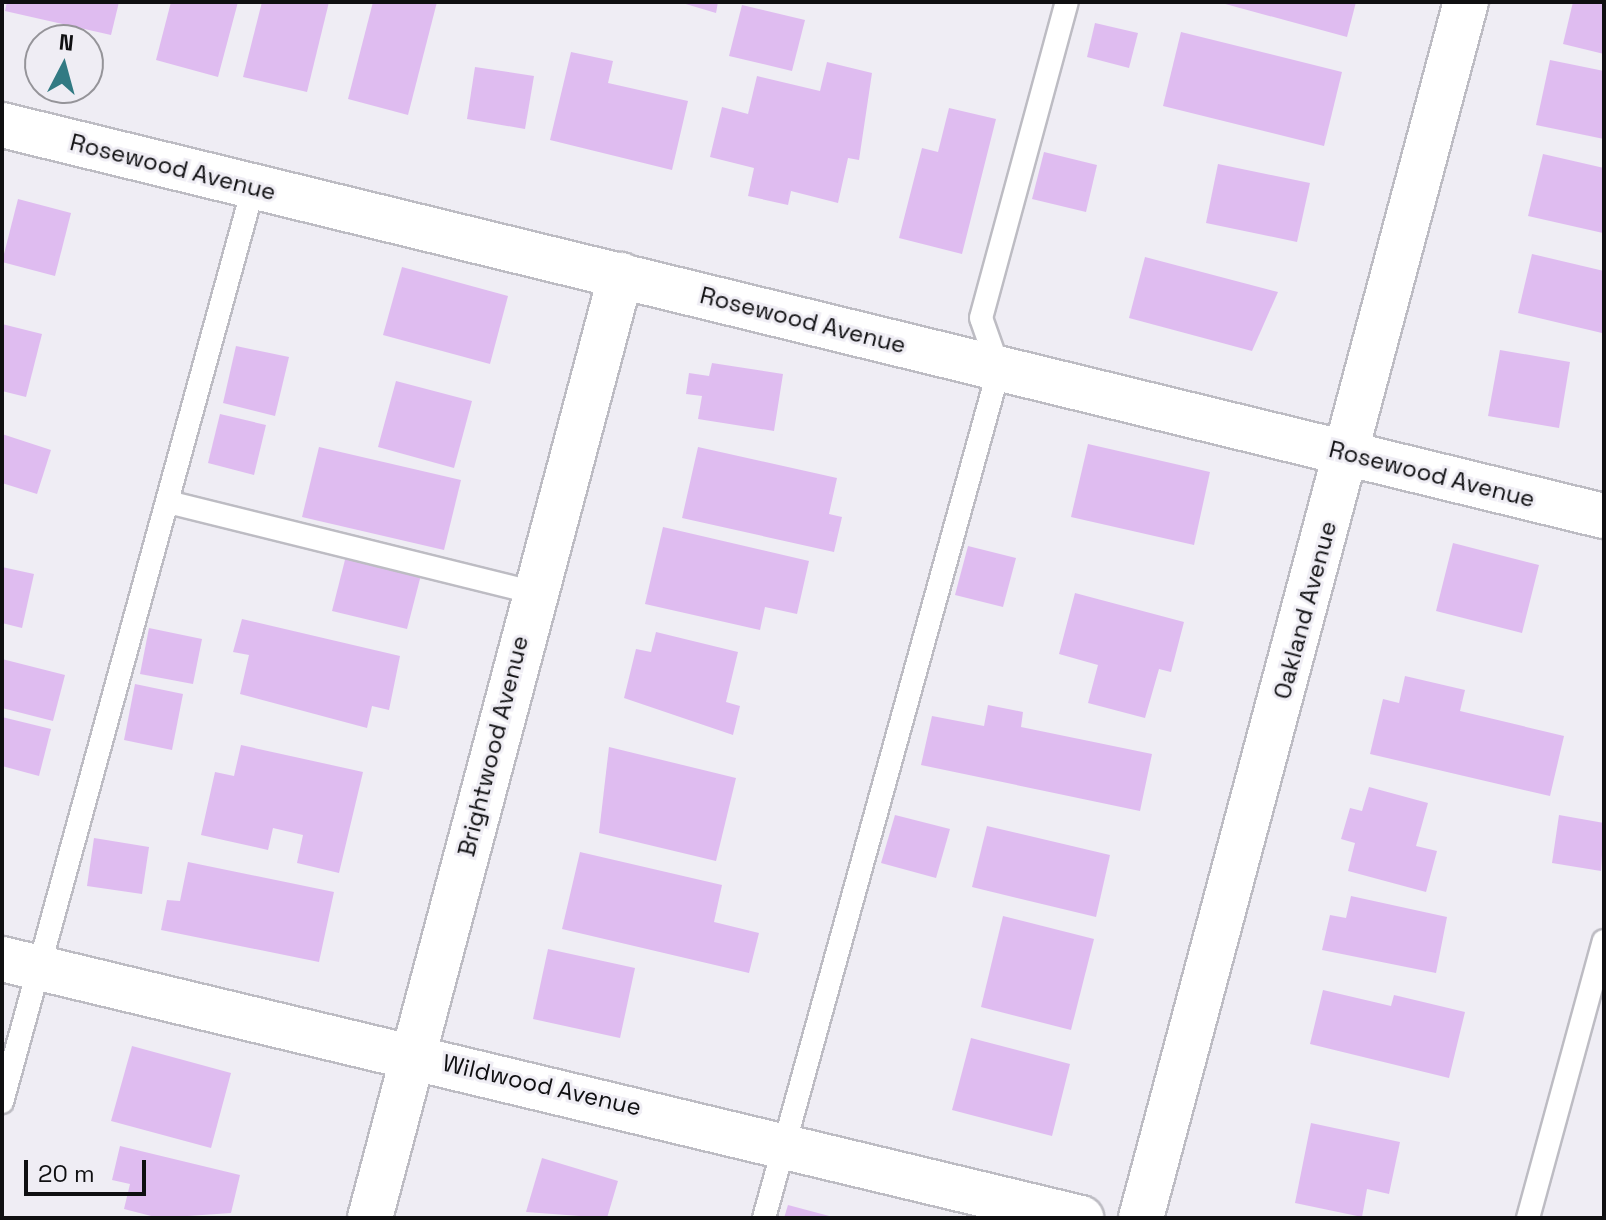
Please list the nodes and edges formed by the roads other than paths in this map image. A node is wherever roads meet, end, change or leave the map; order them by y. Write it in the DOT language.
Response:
graph roads {
  1 [pos="1067,2"];
  2 [pos="1466,2"];
  3 [pos="2,125"];
  4 [pos="253,188"];
  5 [pos="621,275"];
  6 [pos="999,369"];
  7 [pos="1348,454"];
  8 [pos="168,502"];
  9 [pos="1604,516"];
  10 [pos="532,592"];
  11 [pos="1604,941"];
  12 [pos="20,962"];
  13 [pos="414,1056"];
  14 [pos="2,1102"];
  15 [pos="784,1141"];
  16 [pos="370,1218"];
  17 [pos="764,1218"];
  18 [pos="1081,1218"];
  19 [pos="1141,1218"];
  20 [pos="1528,1218"];
  1 -- 6 [label="lane"];
  2 -- 7 [label="street, Oakland Avenue"];
  3 -- 4 [label="street, Rosewood Avenue"];
  4 -- 5 [label="street, Rosewood Avenue"];
  4 -- 8 [label="lane"];
  5 -- 6 [label="street, Rosewood Avenue"];
  5 -- 10 [label="street, Brightwood Avenue"];
  6 -- 7 [label="street, Rosewood Avenue"];
  6 -- 15 [label="lane"];
  7 -- 9 [label="street, Rosewood Avenue"];
  7 -- 19 [label="street, Oakland Avenue"];
  8 -- 10 [label="lane"];
  8 -- 12 [label="lane"];
  10 -- 13 [label="street, Brightwood Avenue"];
  11 -- 20 [label="lane"];
  12 -- 13 [label="street, Wildwood Avenue"];
  12 -- 14 [label="lane"];
  13 -- 15 [label="street, Wildwood Avenue"];
  13 -- 16 [label="street, Brightwood Avenue"];
  15 -- 17 [label="lane"];
  15 -- 18 [label="street, Wildwood Avenue"];
}
